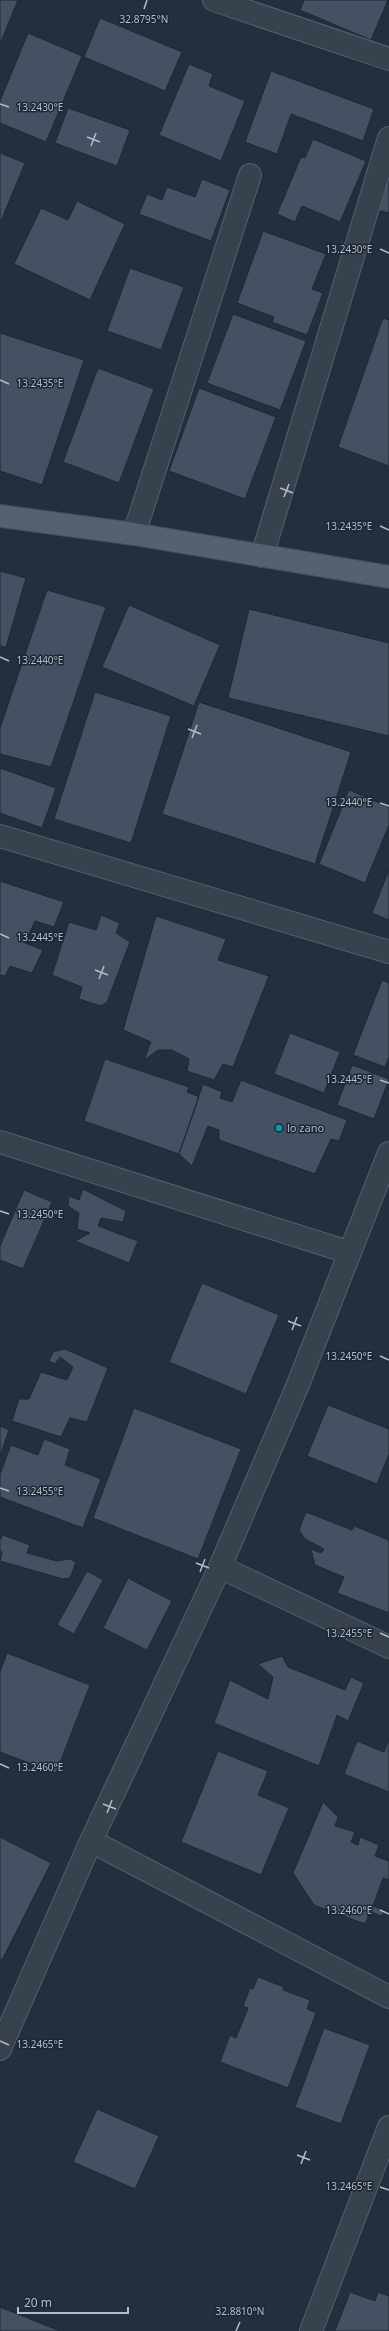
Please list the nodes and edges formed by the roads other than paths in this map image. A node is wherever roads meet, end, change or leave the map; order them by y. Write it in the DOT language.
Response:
graph roads {
  1 [pos="214,0"];
  2 [pos="389,59"];
  3 [pos="389,138"];
  4 [pos="250,175"];
  5 [pos="0,516"];
  6 [pos="134,534"];
  7 [pos="262,556"];
  8 [pos="389,578"];
  9 [pos="0,836"];
  10 [pos="389,952"];
  11 [pos="0,1142"];
  12 [pos="389,1153"];
  13 [pos="348,1252"];
  14 [pos="220,1566"];
  15 [pos="389,1647"];
  16 [pos="91,1841"];
  17 [pos="389,1997"];
  18 [pos="0,2048"];
  19 [pos="389,2127"];
  20 [pos="311,2331"];
  1 -- 2 [label="street"];
  3 -- 7 [label="street"];
  4 -- 6 [label="street"];
  5 -- 6 [label="main road"];
  6 -- 7 [label="main road"];
  7 -- 8 [label="main road"];
  9 -- 10 [label="street"];
  11 -- 13 [label="street"];
  12 -- 13 [label="street"];
  13 -- 14 [label="street"];
  14 -- 15 [label="street"];
  14 -- 16 [label="street"];
  16 -- 17 [label="street"];
  16 -- 18 [label="street"];
  19 -- 20 [label="street"];
}
